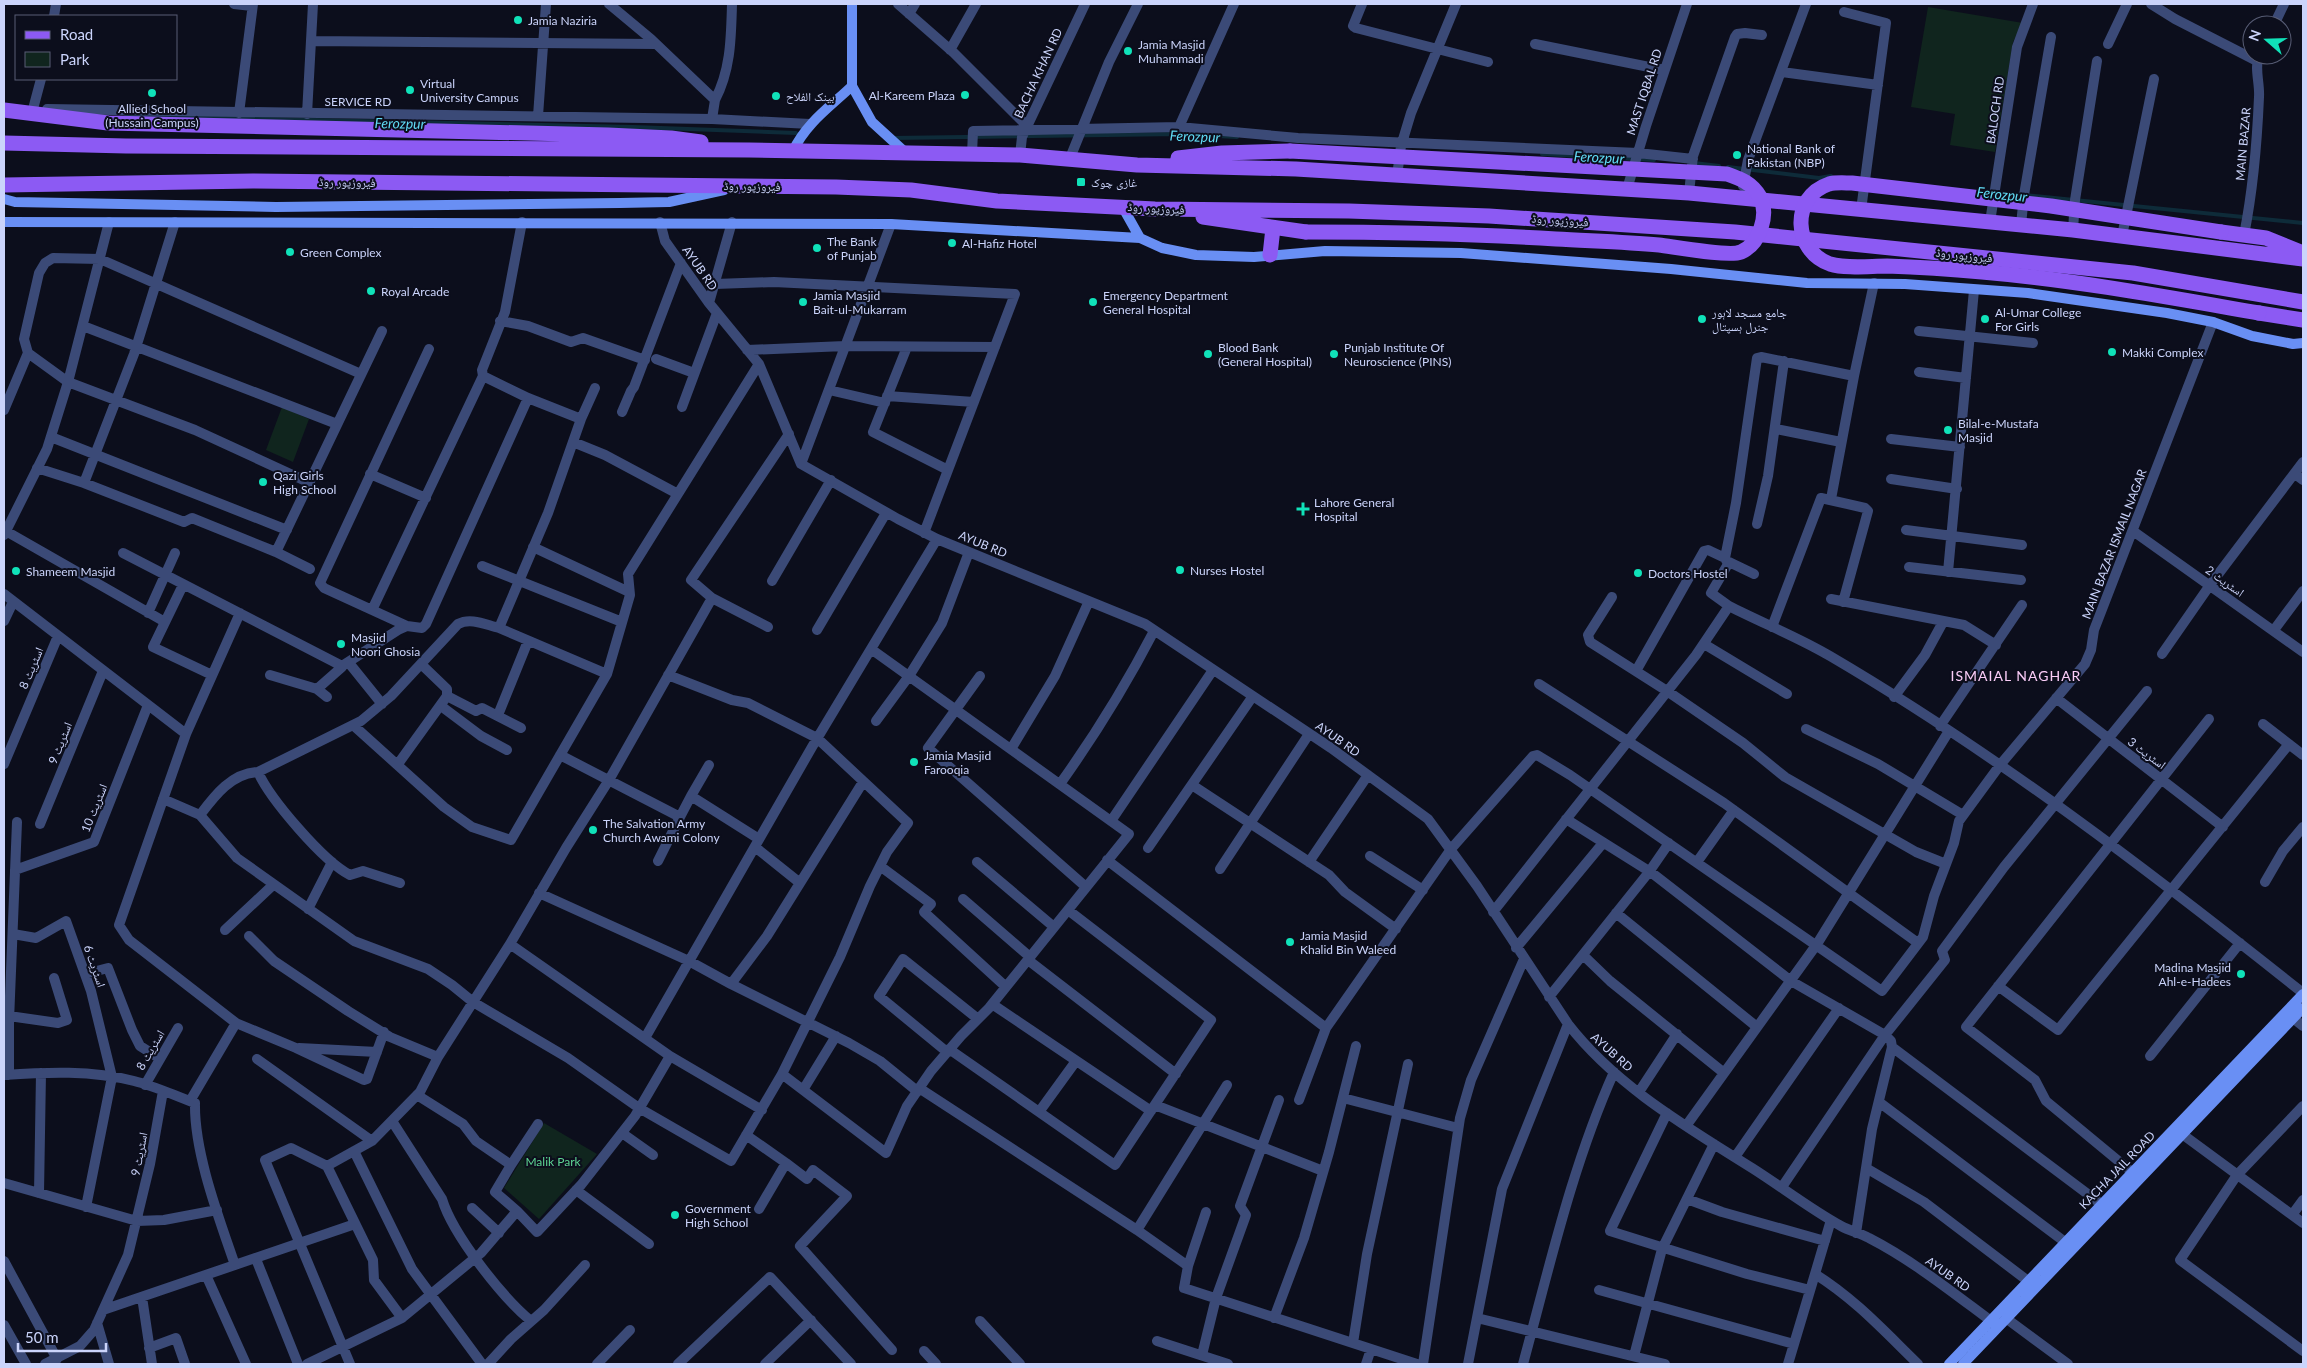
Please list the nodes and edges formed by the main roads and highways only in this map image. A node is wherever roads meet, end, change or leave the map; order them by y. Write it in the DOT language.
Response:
graph roads {
  1 [pos="4,110"];
  2 [pos="4,143"];
  3 [pos="749,150"];
  4 [pos="1137,165"];
  5 [pos="4,185"];
  6 [pos="1155,209"];
  7 [pos="1273,228"];
  8 [pos="2303,253"];
  9 [pos="1270,255"];
  10 [pos="2303,259"];
  11 [pos="2303,302"];
  12 [pos="2303,320"];
  1 -- 3 [label="main road"];
  2 -- 3 [label="main road"];
  3 -- 4 [label="main road"];
  4 -- 7 [label="main road, bridge"];
  4 -- 10 [label="main road"];
  5 -- 6 [label="main road, فیروزپور روڈ"];
  6 -- 7 [label="main road"];
  6 -- 11 [label="main road, فیروزپور روڈ"];
  7 -- 9 [label="main road"];
  8 -- 12 [label="main road, bridge"];
}
